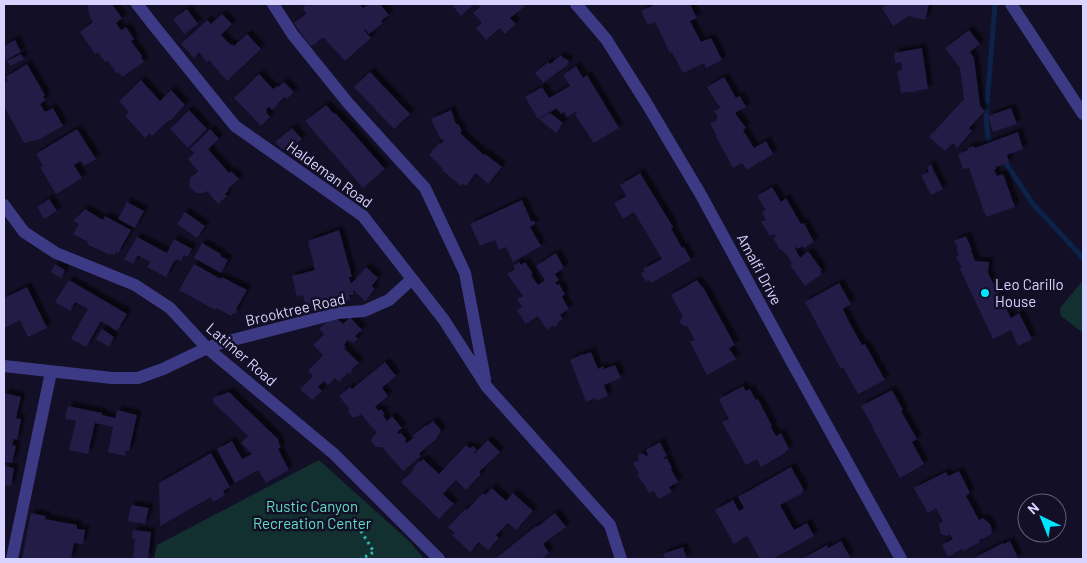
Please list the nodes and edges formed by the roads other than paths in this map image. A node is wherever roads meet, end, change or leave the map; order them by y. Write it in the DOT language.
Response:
graph roads {
  1 [pos="137,4"];
  2 [pos="273,4"];
  3 [pos="576,4"];
  4 [pos="1011,4"];
  5 [pos="1083,114"];
  6 [pos="4,205"];
  7 [pos="412,280"];
  8 [pos="207,348"];
  9 [pos="4,366"];
  10 [pos="51,372"];
  11 [pos="487,387"];
  12 [pos="12,559"];
  13 [pos="439,559"];
  14 [pos="621,559"];
  15 [pos="901,559"];
  1 -- 7 [label="street, Haldeman Road"];
  2 -- 11 [label="street"];
  3 -- 15 [label="street, Amalfi Drive"];
  4 -- 5 [label="street"];
  6 -- 8 [label="street, Latimer Road"];
  7 -- 8 [label="street, Brooktree Road"];
  7 -- 11 [label="street, Haldeman Road"];
  8 -- 10 [label="street, Brooktree Road"];
  8 -- 13 [label="street, Latimer Road"];
  9 -- 10 [label="street, Brooktree Road"];
  10 -- 12 [label="street"];
  11 -- 14 [label="street, Haldeman Road"];
}
